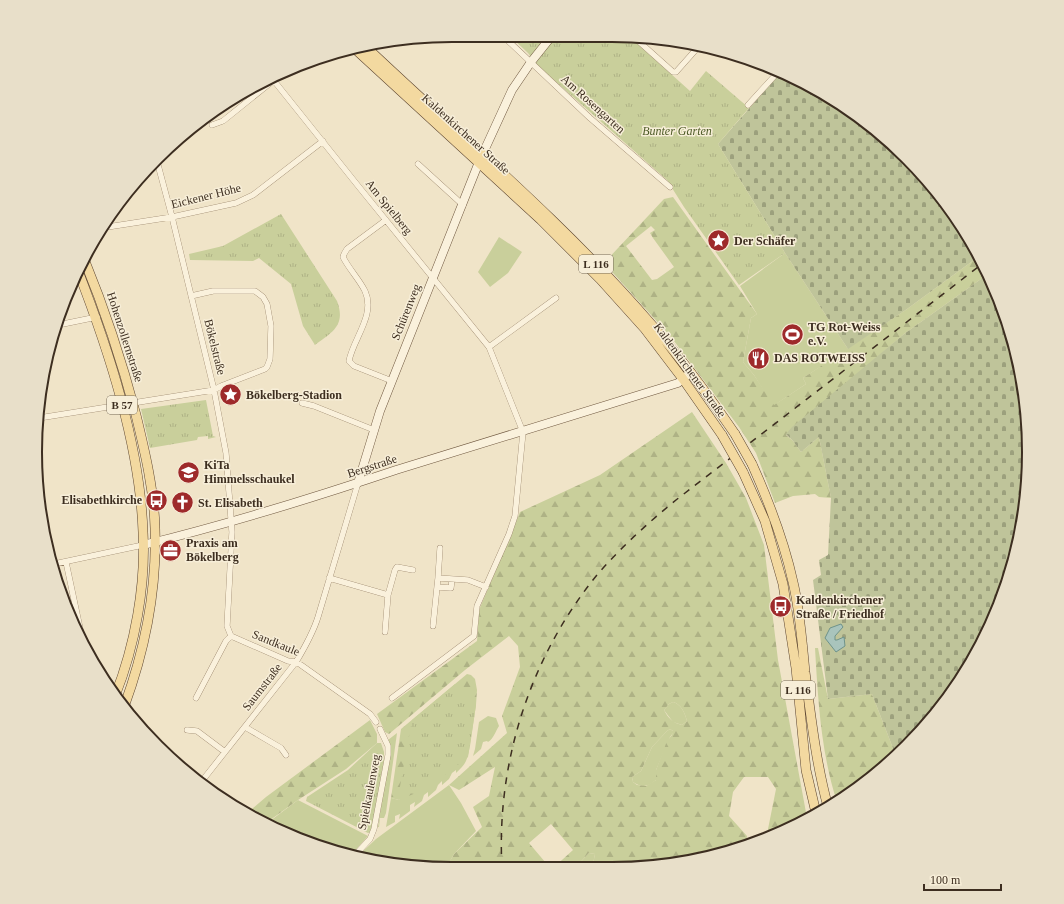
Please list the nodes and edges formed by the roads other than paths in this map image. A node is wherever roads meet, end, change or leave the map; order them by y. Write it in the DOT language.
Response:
graph roads {
  1 [pos="509,42"];
  2 [pos="547,42"];
  3 [pos="640,43"];
  4 [pos="369,51"];
  5 [pos="695,51"];
  6 [pos="360,53"];
  7 [pos="530,62"];
  8 [pos="775,76"];
  9 [pos="276,82"];
  10 [pos="258,91"];
  11 [pos="748,105"];
  12 [pos="212,125"];
  13 [pos="323,141"];
  14 [pos="481,159"];
  15 [pos="418,164"];
  16 [pos="158,166"];
  17 [pos="670,187"];
  18 [pos="462,205"];
  19 [pos="172,217"];
  20 [pos="386,220"];
  21 [pos="109,227"];
  22 [pos="87,266"];
  23 [pos="81,278"];
  24 [pos="433,279"];
  25 [pos="191,296"];
  26 [pos="556,298"];
  27 [pos="106,315"];
  28 [pos="96,317"];
  29 [pos="63,323"];
  30 [pos="489,347"];
  31 [pos="691,372"];
  32 [pos="684,379"];
  33 [pos="392,382"];
  34 [pos="214,390"];
  35 [pos="133,403"];
  36 [pos="302,403"];
  37 [pos="122,404"];
  38 [pos="44,417"];
  39 [pos="374,430"];
  40 [pos="523,432"];
  41 [pos="358,483"];
  42 [pos="231,521"];
  43 [pos="155,542"];
  44 [pos="143,545"];
  45 [pos="440,548"];
  46 [pos="66,562"];
  47 [pos="58,563"];
  48 [pos="413,570"];
  49 [pos="329,578"];
  50 [pos="438,578"];
  51 [pos="452,579"];
  52 [pos="437,587"];
  53 [pos="486,587"];
  54 [pos="388,595"];
  55 [pos="79,621"];
  56 [pos="433,626"];
  57 [pos="385,632"];
  58 [pos="231,636"];
  59 [pos="296,662"];
  60 [pos="117,689"];
  61 [pos="196,698"];
  62 [pos="392,698"];
  63 [pos="126,701"];
  64 [pos="376,722"];
  65 [pos="245,727"];
  66 [pos="380,729"];
  67 [pos="187,730"];
  68 [pos="225,752"];
  69 [pos="286,755"];
  70 [pos="204,778"];
  71 [pos="826,801"];
  72 [pos="814,808"];
  73 [pos="359,851"];
  1 -- 7 [label="street, Am Rosengarten"];
  2 -- 7 [label="main road, Schürenweg"];
  3 -- 5 [label="street"];
  4 -- 14 [label="main road, Kaldenkirchener Straße / L 116"];
  6 -- 14 [label="main road, Kaldenkirchener Straße / L 116"];
  7 -- 14 [label="main road, Schürenweg"];
  7 -- 17 [label="street, Am Rosengarten"];
  8 -- 11 [label="street"];
  9 -- 13 [label="street, Am Spielberg"];
  10 -- 12 [label="street, Am Spielberg"];
  13 -- 19 [label="street, Eickener Höhe"];
  13 -- 20 [label="street, Am Spielberg"];
  14 -- 18 [label="main road, Schürenweg"];
  14 -- 31 [label="main road, Kaldenkirchener Straße / L 116"];
  14 -- 32 [label="main road, Kaldenkirchener Straße / L 116"];
  15 -- 18 [label="street"];
  16 -- 19 [label="street, Bökelstraße"];
  18 -- 24 [label="main road, Schürenweg"];
  19 -- 21 [label="street, Eickener Höhe"];
  19 -- 25 [label="street, Bökelstraße"];
  20 -- 24 [label="street, Am Spielberg"];
  20 -- 33 [label="street"];
  22 -- 27 [label="main road, Hohenzollernstraße / B 57"];
  23 -- 28 [label="main road, Hohenzollernstraße / B 57"];
  24 -- 30 [label="street, Am Spielberg"];
  24 -- 33 [label="main road, Schürenweg"];
  25 -- 34 [label="street, Bökelstraße"];
  25 -- 34 [label="street"];
  26 -- 30 [label="street"];
  27 -- 28 [label="street"];
  27 -- 35 [label="main road, Hohenzollernstraße / B 57"];
  28 -- 29 [label="street"];
  28 -- 37 [label="main road, Hohenzollernstraße / B 57"];
  30 -- 40 [label="street, Am Spielberg"];
  31 -- 32 [label="main road, Bergstraße"];
  31 -- 71 [label="main road, Kaldenkirchener Straße / L 116, bridge"];
  32 -- 40 [label="main road, Bergstraße"];
  32 -- 72 [label="main road, Kaldenkirchener Straße / L 116, bridge"];
  33 -- 39 [label="main road, Schürenweg"];
  34 -- 35 [label="street"];
  34 -- 42 [label="street, Bökelstraße"];
  35 -- 37 [label="street"];
  35 -- 43 [label="main road, Hohenzollernstraße / B 57"];
  36 -- 39 [label="street"];
  37 -- 38 [label="street"];
  37 -- 44 [label="main road, Hohenzollernstraße / B 57"];
  39 -- 41 [label="main road, Schürenweg"];
  40 -- 41 [label="main road, Bergstraße"];
  40 -- 53 [label="street"];
  41 -- 42 [label="main road, Bergstraße"];
  41 -- 49 [label="street, Schürenweg"];
  42 -- 43 [label="main road, Bergstraße"];
  42 -- 58 [label="street, Bökelstraße"];
  43 -- 44 [label="main road, Bergstraße"];
  43 -- 63 [label="main road, Hohenzollernstraße / B 57"];
  44 -- 46 [label="street, Bergstraße"];
  44 -- 60 [label="main road, Hohenzollernstraße / B 57"];
  45 -- 50 [label="street"];
  46 -- 47 [label="street, Bergstraße"];
  46 -- 55 [label="street"];
  48 -- 54 [label="street"];
  49 -- 54 [label="street"];
  49 -- 59 [label="street, Schürenweg"];
  50 -- 51 [label="street"];
  50 -- 52 [label="street"];
  51 -- 52 [label="street"];
  51 -- 53 [label="street"];
  52 -- 56 [label="street"];
  53 -- 62 [label="street"];
  54 -- 57 [label="street"];
  58 -- 59 [label="street, Sandkaule"];
  58 -- 61 [label="street"];
  59 -- 64 [label="street, Sandkaule"];
  59 -- 65 [label="street, Saumstraße"];
  65 -- 68 [label="street, Saumstraße"];
  65 -- 69 [label="street, Saumstraße"];
  66 -- 73 [label="street, Spielkaulenweg"];
  67 -- 68 [label="street"];
  68 -- 70 [label="street, Saumstraße"];
}
